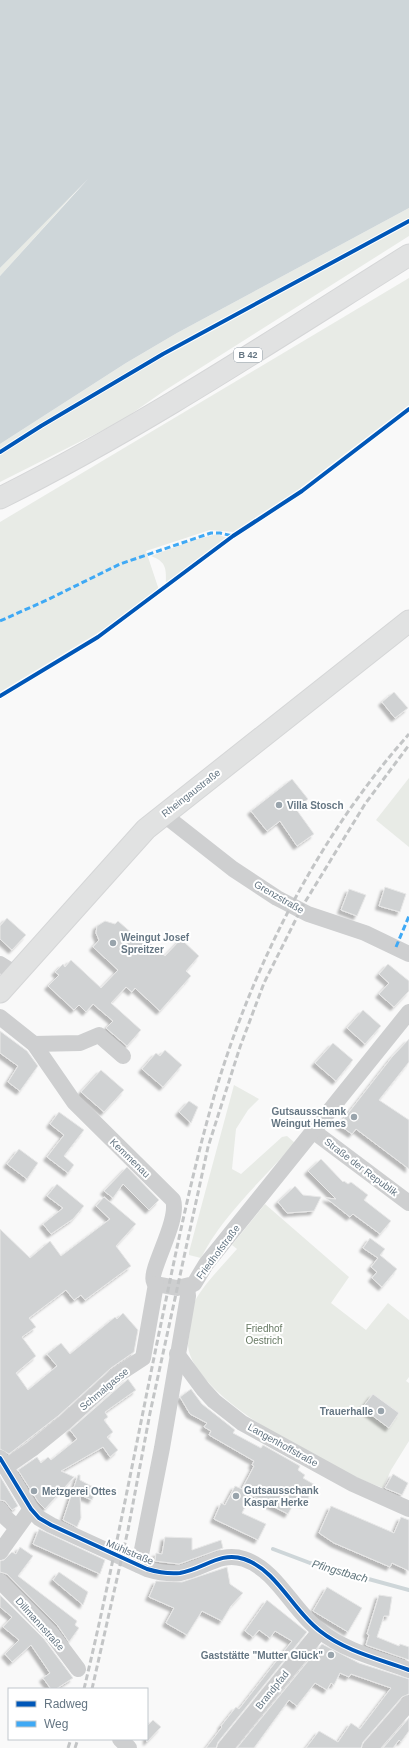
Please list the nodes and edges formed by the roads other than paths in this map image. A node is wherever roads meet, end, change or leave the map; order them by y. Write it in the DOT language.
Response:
graph roads {
  1 [pos="409,255"];
  2 [pos="0,498"];
  3 [pos="409,621"];
  4 [pos="163,814"];
  5 [pos="409,954"];
  6 [pos="8,969"];
  7 [pos="0,992"];
  8 [pos="409,1012"];
  9 [pos="0,1017"];
  10 [pos="34,1044"];
  11 [pos="123,1056"];
  12 [pos="313,1131"];
  13 [pos="409,1203"];
  14 [pos="156,1284"];
  15 [pos="187,1287"];
  16 [pos="177,1354"];
  17 [pos="3,1463"];
  18 [pos="0,1509"];
  19 [pos="31,1509"];
  20 [pos="409,1509"];
  21 [pos="16,1527"];
  22 [pos="0,1552"];
  23 [pos="138,1565"];
  24 [pos="0,1581"];
  25 [pos="320,1631"];
  26 [pos="78,1669"];
  27 [pos="409,1670"];
  28 [pos="409,1703"];
  29 [pos="121,1740"];
  30 [pos="129,1748"];
  31 [pos="225,1748"];
  32 [pos="370,1748"];
  1 -- 2 [label="main road, B 42"];
  3 -- 4 [label="main road, Rheingaustraße"];
  4 -- 5 [label="street, Grenzstraße"];
  4 -- 6 [label="main road, Rheingaustraße"];
  6 -- 7 [label="main road, Rheingaustraße"];
  8 -- 12 [label="street, Friedhofstraße"];
  9 -- 10 [label="street, Kemmenau"];
  10 -- 11 [label="street"];
  10 -- 14 [label="street, Kemmenau"];
  12 -- 13 [label="street, Straße der Republik"];
  12 -- 15 [label="street, Friedhofstraße"];
  14 -- 15 [label="street"];
  14 -- 17 [label="street, Schmalgasse"];
  15 -- 16 [label="street, Friedhofstraße"];
  16 -- 20 [label="street, Langenhoffstraße"];
  16 -- 23 [label="street, Friedhofstraße"];
  17 -- 19 [label="street, Mühlstraße"];
  18 -- 21 [label="street"];
  19 -- 21 [label="street"];
  19 -- 23 [label="street, Mühlstraße"];
  21 -- 22 [label="street"];
  23 -- 25 [label="street, Mühlstraße"];
  24 -- 26 [label="street, Dillmannstraße"];
  25 -- 27 [label="street, Mühlstraße"];
  25 -- 31 [label="street, Brandpfad"];
  28 -- 32 [label="street"];
  29 -- 30 [label="street"];
}
